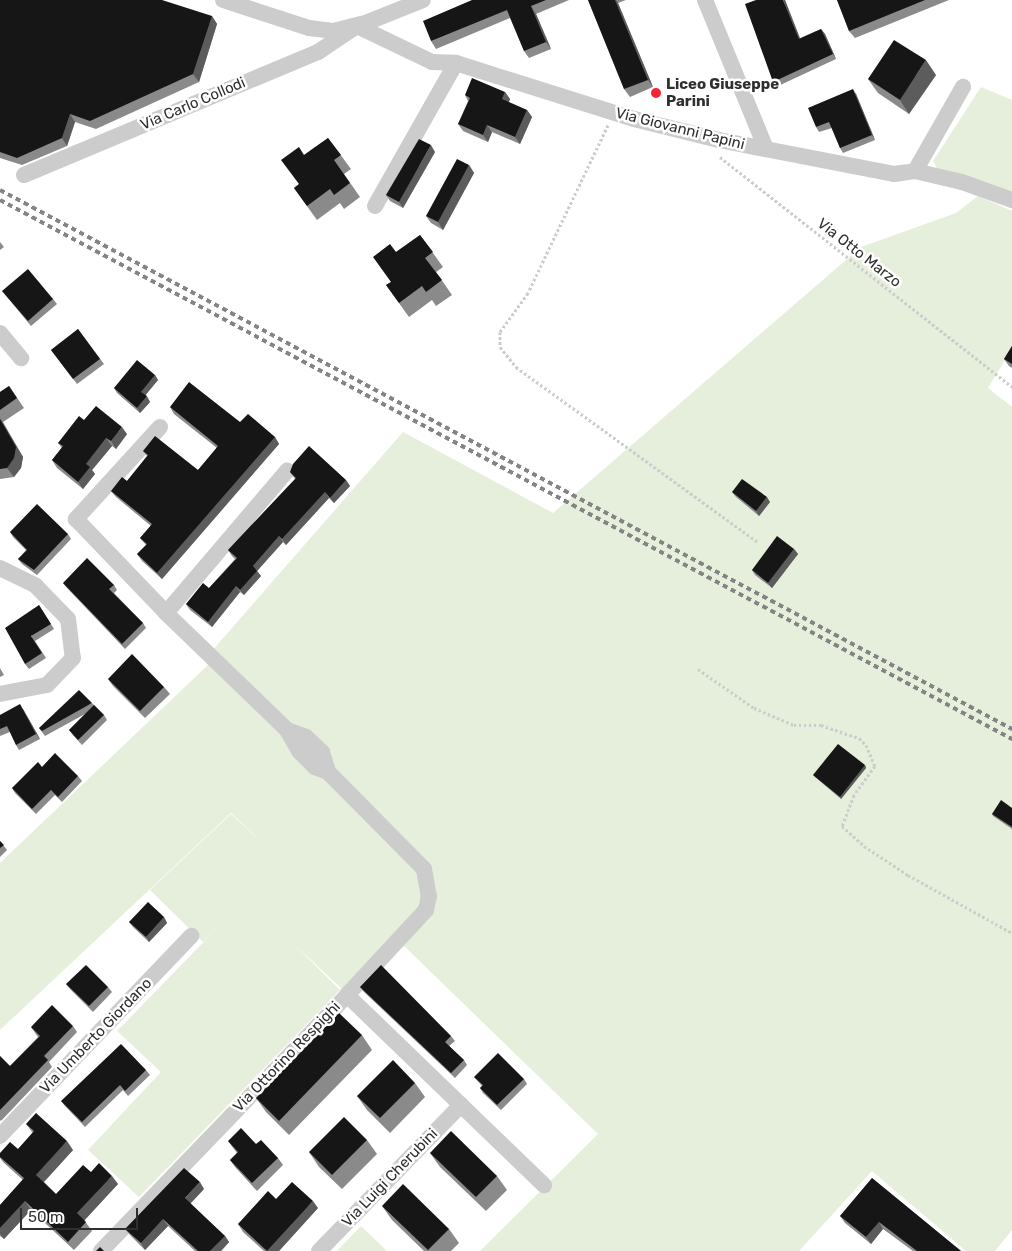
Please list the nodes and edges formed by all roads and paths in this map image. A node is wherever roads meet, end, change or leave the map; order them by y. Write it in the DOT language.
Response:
graph roads {
  1 [pos="423,0"];
  2 [pos="705,0"];
  3 [pos="230,1"];
  4 [pos="357,26"];
  5 [pos="456,63"];
  6 [pos="963,88"];
  7 [pos="614,113"];
  8 [pos="766,149"];
  9 [pos="713,151"];
  10 [pos="915,171"];
  11 [pos="24,175"];
  12 [pos="1012,200"];
  13 [pos="375,206"];
  14 [pos="0,333"];
  15 [pos="20,358"];
  16 [pos="1012,387"];
  17 [pos="160,427"];
  18 [pos="287,471"];
  19 [pos="758,542"];
  20 [pos="0,568"];
  21 [pos="166,612"];
  22 [pos="698,669"];
  23 [pos="0,694"];
  24 [pos="1012,933"];
  25 [pos="191,936"];
  26 [pos="347,995"];
  27 [pos="461,1105"];
  28 [pos="0,1136"];
  29 [pos="544,1185"];
  30 [pos="101,1251"];
  31 [pos="319,1251"];
  1 -- 4 [label="street"];
  2 -- 8 [label="street"];
  3 -- 4 [label="street"];
  4 -- 5 [label="street, Via Giovanni Papini"];
  4 -- 11 [label="street, Via Carlo Collodi"];
  5 -- 7 [label="street, Via Giovanni Papini"];
  5 -- 13 [label="street"];
  6 -- 10 [label="street"];
  7 -- 8 [label="street, Via Giovanni Papini"];
  7 -- 19 [label="path"];
  8 -- 10 [label="street, Via Giovanni Papini"];
  9 -- 16 [label="path, Via Otto Marzo"];
  10 -- 12 [label="street, Via Giovanni Papini"];
  14 -- 15 [label="street"];
  17 -- 21 [label="street"];
  18 -- 21 [label="street"];
  20 -- 23 [label="street"];
  21 -- 26 [label="street"];
  22 -- 24 [label="path"];
  25 -- 28 [label="street, Via Umberto Giordano"];
  26 -- 27 [label="street, Via Ottorino Respighi"];
  26 -- 30 [label="street, Via Ottorino Respighi"];
  27 -- 29 [label="street, Via Ottorino Respighi"];
  27 -- 31 [label="street, Via Luigi Cherubini"];
}
